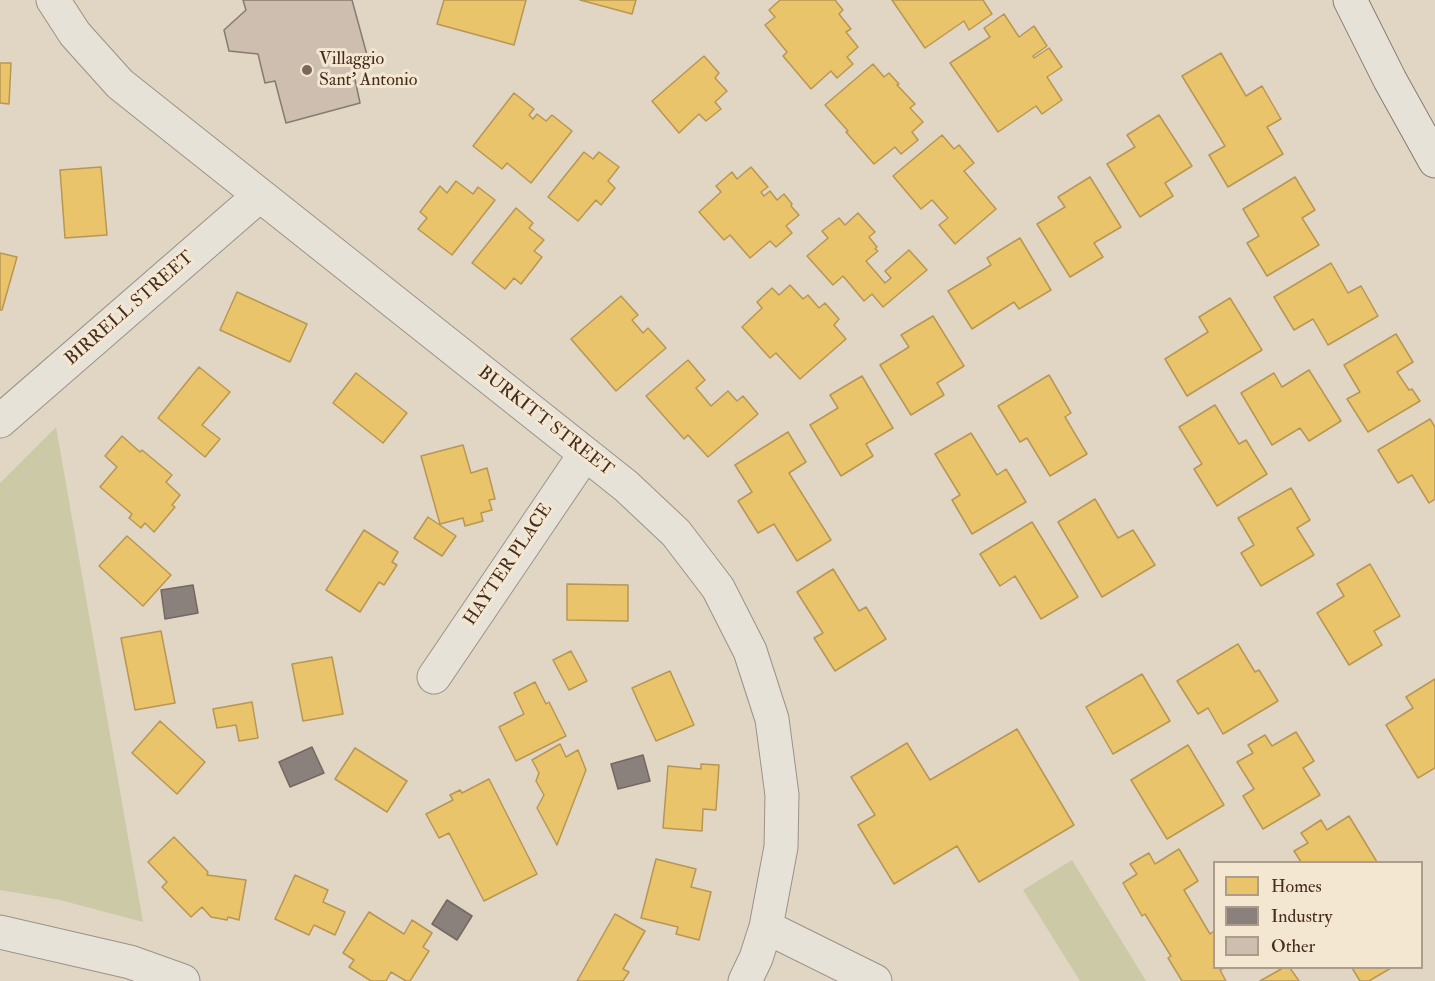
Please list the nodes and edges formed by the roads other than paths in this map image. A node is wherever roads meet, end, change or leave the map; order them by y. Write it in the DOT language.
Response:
graph roads {
  1 [pos="53,0"];
  2 [pos="1350,0"];
  3 [pos="1435,161"];
  4 [pos="260,196"];
  5 [pos="0,421"];
  6 [pos="585,453"];
  7 [pos="434,677"];
  8 [pos="766,927"];
  9 [pos="0,932"];
  10 [pos="183,981"];
  11 [pos="745,981"];
  12 [pos="875,981"];
  1 -- 4 [label="street, BURKITT STREET"];
  2 -- 3 [label="street"];
  4 -- 5 [label="street, BIRRELL STREET"];
  4 -- 6 [label="street, BURKITT STREET"];
  6 -- 7 [label="street, HAYTER PLACE"];
  6 -- 8 [label="street, BURKITT STREET"];
  8 -- 11 [label="street, BURKITT STREET"];
  8 -- 12 [label="street"];
  9 -- 10 [label="street"];
}
